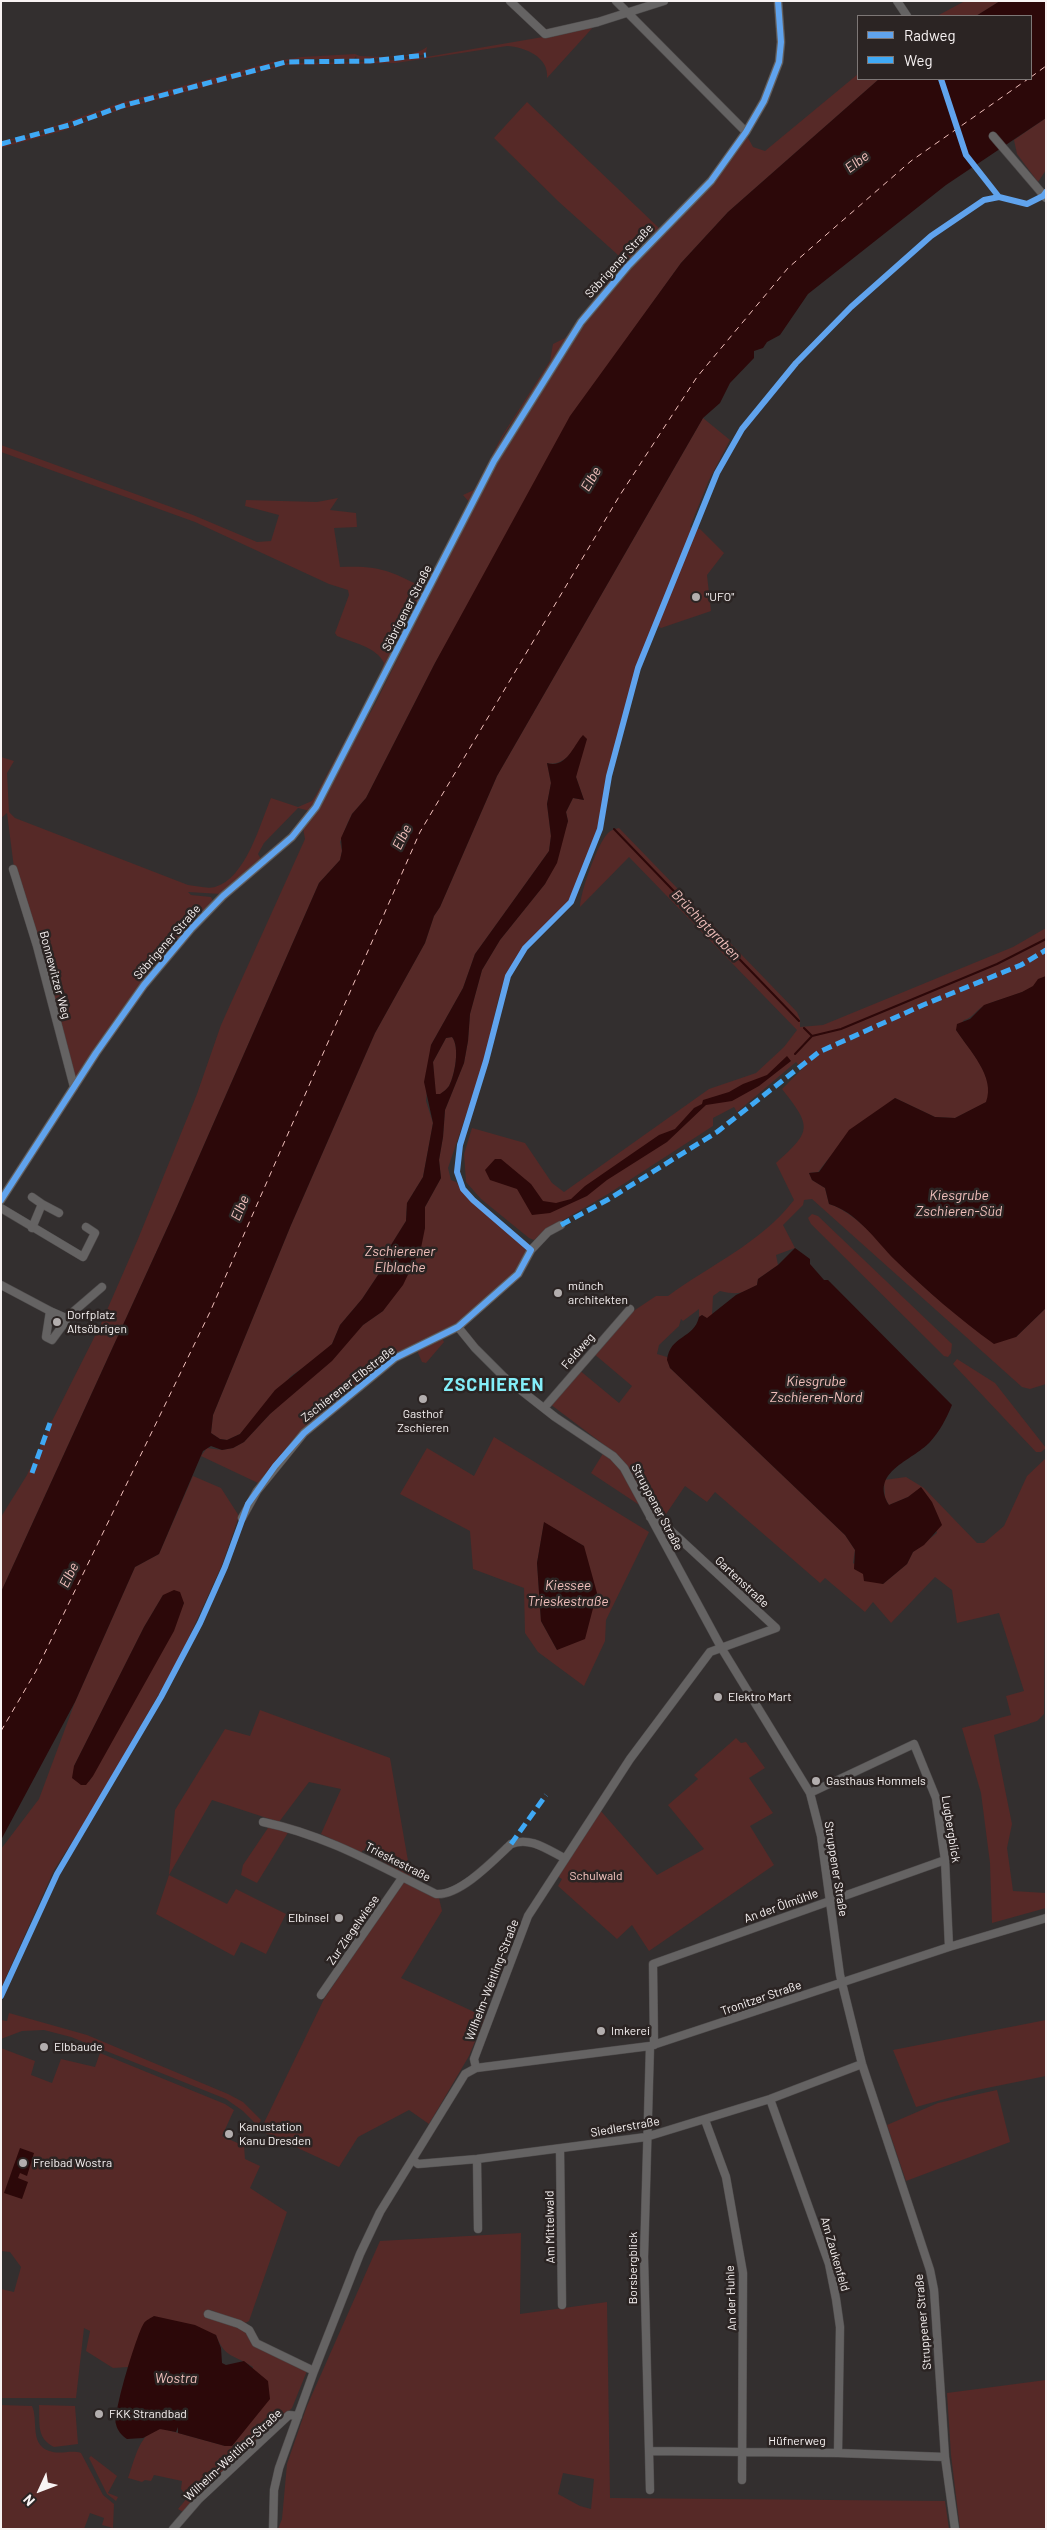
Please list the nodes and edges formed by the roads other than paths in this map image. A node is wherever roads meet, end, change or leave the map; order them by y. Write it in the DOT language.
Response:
graph roads {
  1 [pos="510,1"];
  2 [pos="616,1"];
  3 [pos="664,1"];
  4 [pos="778,1"];
  5 [pos="897,1"];
  6 [pos="627,14"];
  7 [pos="906,15"];
  8 [pos="746,132"];
  9 [pos="993,136"];
  10 [pos="1046,198"];
  11 [pos="13,869"];
  12 [pos="74,1087"];
  13 [pos="32,1197"];
  14 [pos="1,1200"];
  15 [pos="42,1204"];
  16 [pos="1,1208"];
  17 [pos="59,1213"];
  18 [pos="561,1225"];
  19 [pos="86,1227"];
  20 [pos="32,1228"];
  21 [pos="1,1285"];
  22 [pos="102,1286"];
  23 [pos="630,1309"];
  24 [pos="50,1311"];
  25 [pos="66,1318"];
  26 [pos="458,1327"];
  27 [pos="544,1408"];
  28 [pos="650,1517"];
  29 [pos="242,1518"];
  30 [pos="722,1649"];
  31 [pos="810,1793"];
  32 [pos="263,1822"];
  33 [pos="564,1858"];
  34 [pos="945,1860"];
  35 [pos="402,1878"];
  36 [pos="830,1900"];
  37 [pos="1046,1918"];
  38 [pos="949,1947"];
  39 [pos="653,1964"];
  40 [pos="842,1982"];
  41 [pos="322,1995"];
  42 [pos="652,2046"];
  43 [pos="862,2064"];
  44 [pos="476,2068"];
  45 [pos="770,2099"];
  46 [pos="705,2120"];
  47 [pos="646,2137"];
  48 [pos="560,2149"];
  49 [pos="477,2159"];
  50 [pos="413,2160"];
  51 [pos="478,2229"];
  52 [pos="562,2305"];
  53 [pos="208,2314"];
  54 [pos="314,2371"];
  55 [pos="298,2416"];
  56 [pos="648,2451"];
  57 [pos="741,2452"];
  58 [pos="838,2453"];
  59 [pos="945,2457"];
  60 [pos="742,2480"];
  61 [pos="650,2490"];
  62 [pos="173,2529"];
  63 [pos="272,2529"];
  64 [pos="955,2529"];
  1 -- 6 [label="street"];
  2 -- 6 [label="street"];
  3 -- 6 [label="street"];
  4 -- 8 [label="street, Söbrigener Straße"];
  5 -- 7 [label="street"];
  6 -- 8 [label="street"];
  8 -- 12 [label="street, Söbrigener Straße"];
  9 -- 10 [label="street"];
  11 -- 12 [label="street, Bonnewitzer Weg"];
  12 -- 14 [label="street, Söbrigener Straße"];
  13 -- 15 [label="street"];
  15 -- 17 [label="street"];
  15 -- 20 [label="street"];
  16 -- 20 [label="street"];
  18 -- 26 [label="street, Zschierener Elbstraße"];
  19 -- 20 [label="street"];
  21 -- 24 [label="street"];
  22 -- 25 [label="street"];
  23 -- 27 [label="street, Feldweg"];
  24 -- 25 [label="street"];
  24 -- 25 [label="street"];
  26 -- 27 [label="street, Struppener Straße"];
  26 -- 29 [label="street, Zschierener Elbstraße"];
  27 -- 28 [label="street, Struppener Straße"];
  28 -- 30 [label="street, Struppener Straße"];
  28 -- 30 [label="street, Gartenstraße"];
  30 -- 31 [label="street, Struppener Straße"];
  30 -- 33 [label="street, Wilhelm-Weitling-Straße"];
  31 -- 34 [label="street, Lugbergblick"];
  31 -- 36 [label="street, Struppener Straße"];
  32 -- 35 [label="street, Trieskestraße"];
  33 -- 35 [label="street, Trieskestraße"];
  33 -- 44 [label="street, Wilhelm-Weitling-Straße"];
  34 -- 36 [label="street, An der Ölmühle"];
  34 -- 38 [label="street, Lugbergblick"];
  35 -- 41 [label="street, Zur Ziegelwiese"];
  36 -- 39 [label="street, An der Ölmühle"];
  36 -- 40 [label="street, Struppener Straße"];
  37 -- 38 [label="street, Tronitzer Straße"];
  38 -- 40 [label="street, Tronitzer Straße"];
  39 -- 42 [label="street, Borsbergblick"];
  40 -- 42 [label="street, Tronitzer Straße"];
  40 -- 43 [label="street, Struppener Straße"];
  42 -- 44 [label="street, Tronitzer Straße"];
  42 -- 47 [label="street, Borsbergblick"];
  43 -- 45 [label="street, Siedlerstraße"];
  43 -- 59 [label="street, Struppener Straße"];
  44 -- 50 [label="street, Wilhelm-Weitling-Straße"];
  45 -- 46 [label="street, Siedlerstraße"];
  45 -- 58 [label="street, Am Zaukenfeld"];
  46 -- 47 [label="street, Siedlerstraße"];
  46 -- 57 [label="street, An der Huhle"];
  47 -- 48 [label="street, Siedlerstraße"];
  47 -- 56 [label="street, Borsbergblick"];
  48 -- 49 [label="street, Siedlerstraße"];
  48 -- 52 [label="street, Am Mittelwald"];
  49 -- 50 [label="street, Siedlerstraße"];
  49 -- 51 [label="street"];
  50 -- 54 [label="street, Wilhelm-Weitling-Straße"];
  53 -- 54 [label="street"];
  54 -- 55 [label="street, Wilhelm-Weitling-Straße"];
  55 -- 62 [label="street, Wilhelm-Weitling-Straße"];
  55 -- 63 [label="street"];
  56 -- 57 [label="street, Hüfnerweg"];
  56 -- 61 [label="street, Borsbergblick"];
  57 -- 58 [label="street, Hüfnerweg"];
  57 -- 60 [label="street, An der Huhle"];
  58 -- 59 [label="street, Hüfnerweg"];
  59 -- 64 [label="street, Struppener Straße"];
}
